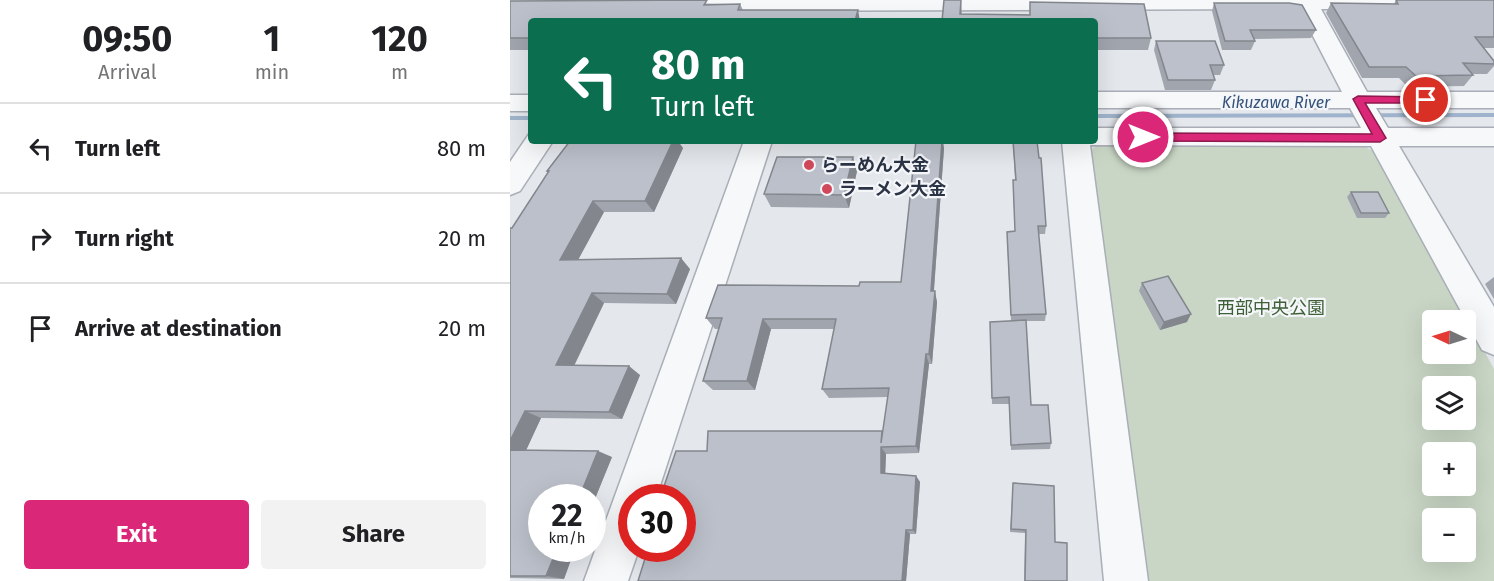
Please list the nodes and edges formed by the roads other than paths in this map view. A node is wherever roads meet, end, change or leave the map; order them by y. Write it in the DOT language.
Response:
graph roads {
  1 [pos="1306,2"];
  2 [pos="1494,2"];
  3 [pos="675,5"];
  4 [pos="804,9"];
  5 [pos="1098,100"];
  6 [pos="1494,100"];
  7 [pos="510,103"];
  8 [pos="528,103"];
  9 [pos="1369,118"];
  10 [pos="528,136"];
  11 [pos="510,137"];
  12 [pos="1098,137"];
  13 [pos="1494,137"];
  14 [pos="537,144"];
  15 [pos="757,144"];
  16 [pos="1076,144"];
  17 [pos="510,184"];
  18 [pos="1494,339"];
  19 [pos="640,484"];
  20 [pos="618,547"];
  21 [pos="606,581"];
  22 [pos="1126,581"];
  1 -- 2 [label="street"];
  1 -- 4 [label="street"];
  1 -- 9 [label="street"];
  3 -- 4 [label="street"];
  5 -- 9 [label="street"];
  6 -- 9 [label="street"];
  7 -- 8 [label="street"];
  9 -- 12 [label="street"];
  9 -- 13 [label="street"];
  9 -- 18 [label="street"];
  10 -- 11 [label="street"];
  14 -- 17 [label="street"];
  15 -- 19 [label="street"];
  16 -- 22 [label="street"];
  20 -- 21 [label="street"];
}
